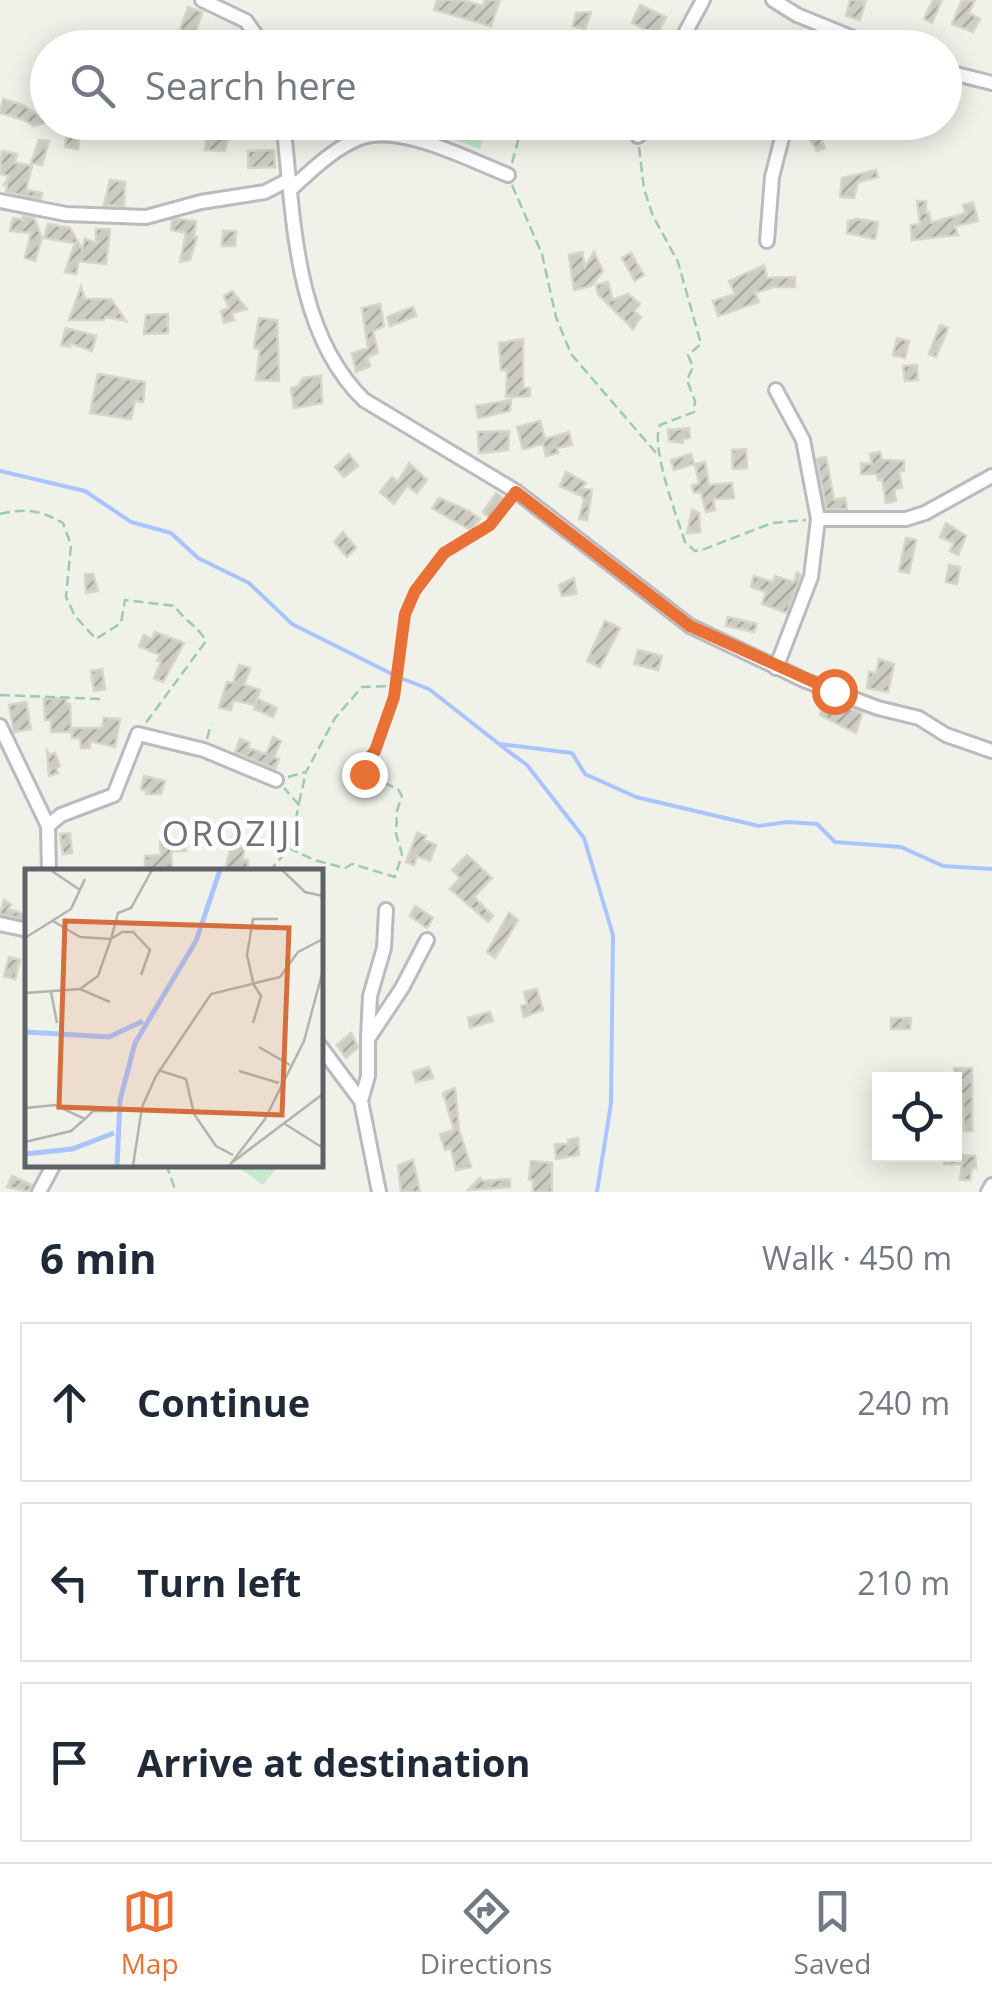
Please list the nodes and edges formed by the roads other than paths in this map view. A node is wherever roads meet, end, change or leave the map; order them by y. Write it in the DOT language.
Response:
graph roads {
  1 [pos="202,0"];
  2 [pos="703,0"];
  3 [pos="774,0"];
  4 [pos="825,27"];
  5 [pos="253,30"];
  6 [pos="686,30"];
  7 [pos="824,30"];
  8 [pos="833,30"];
  9 [pos="962,76"];
  10 [pos="992,83"];
  11 [pos="284,140"];
  12 [pos="358,140"];
  13 [pos="414,140"];
  14 [pos="781,140"];
  15 [pos="508,175"];
  16 [pos="290,184"];
  17 [pos="0,201"];
  18 [pos="768,240"];
  19 [pos="776,390"];
  20 [pos="992,476"];
  21 [pos="818,519"];
  22 [pos="776,668"];
  23 [pos="0,726"];
  24 [pos="992,751"];
  25 [pos="276,780"];
  26 [pos="48,826"];
  27 [pos="49,869"];
  28 [pos="386,910"];
  29 [pos="0,924"];
  30 [pos="25,929"];
  31 [pos="427,940"];
  32 [pos="368,1039"];
  33 [pos="322,1049"];
  34 [pos="361,1101"];
  35 [pos="52,1167"];
  36 [pos="992,1185"];
  37 [pos="39,1192"];
  38 [pos="378,1192"];
  39 [pos="988,1192"];
  1 -- 5 [label="street"];
  2 -- 6 [label="street"];
  3 -- 4 [label="street"];
  4 -- 7 [label="street"];
  4 -- 8 [label="street"];
  9 -- 10 [label="street"];
  11 -- 16 [label="street"];
  12 -- 16 [label="street"];
  13 -- 15 [label="street"];
  14 -- 18 [label="street"];
  16 -- 17 [label="street"];
  16 -- 22 [label="street"];
  19 -- 21 [label="street"];
  20 -- 21 [label="street"];
  21 -- 22 [label="street"];
  22 -- 24 [label="street"];
  23 -- 26 [label="street"];
  25 -- 26 [label="street"];
  26 -- 27 [label="street"];
  28 -- 32 [label="street"];
  29 -- 30 [label="street"];
  31 -- 32 [label="street"];
  32 -- 34 [label="street"];
  33 -- 34 [label="street"];
  34 -- 38 [label="street"];
  35 -- 37 [label="street"];
  36 -- 39 [label="street"];
}
